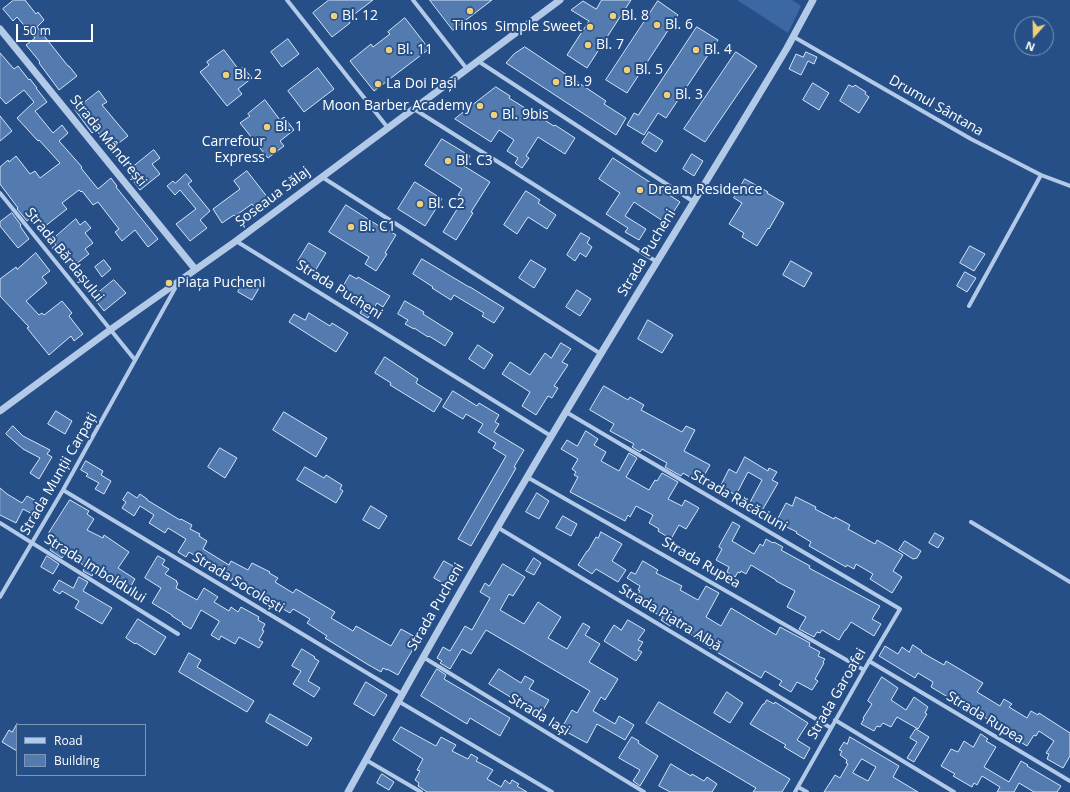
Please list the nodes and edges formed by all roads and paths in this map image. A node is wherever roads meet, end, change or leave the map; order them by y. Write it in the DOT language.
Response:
graph roads {
  1 [pos="287,0"];
  2 [pos="412,0"];
  3 [pos="813,0"];
  4 [pos="557,1"];
  5 [pos="0,29"];
  6 [pos="794,37"];
  7 [pos="478,61"];
  8 [pos="466,69"];
  9 [pos="413,109"];
  10 [pos="388,128"];
  11 [pos="1041,175"];
  12 [pos="322,176"];
  13 [pos="1070,186"];
  14 [pos="0,193"];
  15 [pos="694,202"];
  16 [pos="236,241"];
  17 [pos="657,262"];
  18 [pos="195,269"];
  19 [pos="180,281"];
  20 [pos="969,306"];
  21 [pos="110,330"];
  22 [pos="601,354"];
  23 [pos="135,360"];
  24 [pos="0,411"];
  25 [pos="566,412"];
  26 [pos="551,436"];
  27 [pos="527,476"];
  28 [pos="63,490"];
  29 [pos="971,522"];
  30 [pos="0,523"];
  31 [pos="497,527"];
  32 [pos="32,543"];
  33 [pos="1070,582"];
  34 [pos="0,597"];
  35 [pos="900,608"];
  36 [pos="178,634"];
  37 [pos="423,657"];
  38 [pos="869,661"];
  39 [pos="864,670"];
  40 [pos="400,697"];
  41 [pos="835,720"];
  42 [pos="831,728"];
  43 [pos="366,760"];
  44 [pos="1070,781"];
  45 [pos="798,787"];
  46 [pos="349,791"];
  47 [pos="421,792"];
  48 [pos="552,792"];
  49 [pos="644,792"];
  50 [pos="795,792"];
  51 [pos="806,792"];
  52 [pos="954,792"];
  1 -- 10 [label="street"];
  2 -- 8 [label="street"];
  3 -- 6 [label="street, Strada Pucheni"];
  4 -- 7 [label="street, Șoseaua Sălaj"];
  5 -- 18 [label="street, Strada Mândrești"];
  6 -- 11 [label="street, Drumul Sântana"];
  6 -- 15 [label="street, Strada Pucheni"];
  7 -- 8 [label="street, Șoseaua Sălaj"];
  7 -- 15 [label="street"];
  8 -- 9 [label="street, Șoseaua Sălaj"];
  9 -- 10 [label="street, Șoseaua Sălaj"];
  9 -- 17 [label="street"];
  10 -- 12 [label="street, Șoseaua Sălaj"];
  11 -- 13 [label="street, Drumul Sântana"];
  11 -- 20 [label="street"];
  12 -- 16 [label="street, Șoseaua Sălaj"];
  12 -- 22 [label="street"];
  14 -- 21 [label="street, Strada Bărdașului"];
  15 -- 17 [label="street, Strada Pucheni"];
  16 -- 18 [label="street, Șoseaua Sălaj"];
  16 -- 26 [label="street, Strada Pucheni"];
  17 -- 22 [label="street, Strada Pucheni"];
  18 -- 19 [label="street, Șoseaua Sălaj"];
  19 -- 21 [label="street, Șoseaua Sălaj"];
  19 -- 23 [label="street, Strada Munții Carpați"];
  21 -- 23 [label="street"];
  21 -- 24 [label="street, Șoseaua Sălaj"];
  22 -- 25 [label="street, Strada Pucheni"];
  23 -- 28 [label="street, Strada Munții Carpați"];
  25 -- 26 [label="street, Strada Pucheni"];
  25 -- 35 [label="street, Strada Răcăciuni"];
  26 -- 27 [label="street, Strada Pucheni"];
  27 -- 31 [label="street, Strada Pucheni"];
  27 -- 39 [label="street, Strada Rupea"];
  28 -- 32 [label="street, Strada Munții Carpați"];
  28 -- 40 [label="street, Strada Socolești"];
  29 -- 33 [label="street"];
  30 -- 32 [label="street, Strada Imboldului"];
  31 -- 37 [label="street, Strada Pucheni"];
  31 -- 42 [label="street, Strada Piatra Albă"];
  32 -- 34 [label="street, Strada Munții Carpați"];
  32 -- 36 [label="street, Strada Imboldului"];
  35 -- 38 [label="street, Strada Garoafei"];
  37 -- 40 [label="street, Strada Pucheni"];
  37 -- 49 [label="street, Strada Iași"];
  38 -- 39 [label="street, Strada Garoafei"];
  38 -- 44 [label="street, Strada Rupea"];
  39 -- 41 [label="street, Strada Garoafei"];
  40 -- 43 [label="street, Strada Pucheni"];
  40 -- 48 [label="street, Strada Socolești"];
  41 -- 42 [label="street, Strada Garoafei"];
  41 -- 52 [label="street"];
  42 -- 45 [label="street, Strada Garoafei"];
  43 -- 46 [label="street, Strada Pucheni"];
  43 -- 47 [label="street"];
  45 -- 50 [label="street, Strada Garoafei"];
  45 -- 51 [label="street"];
}
